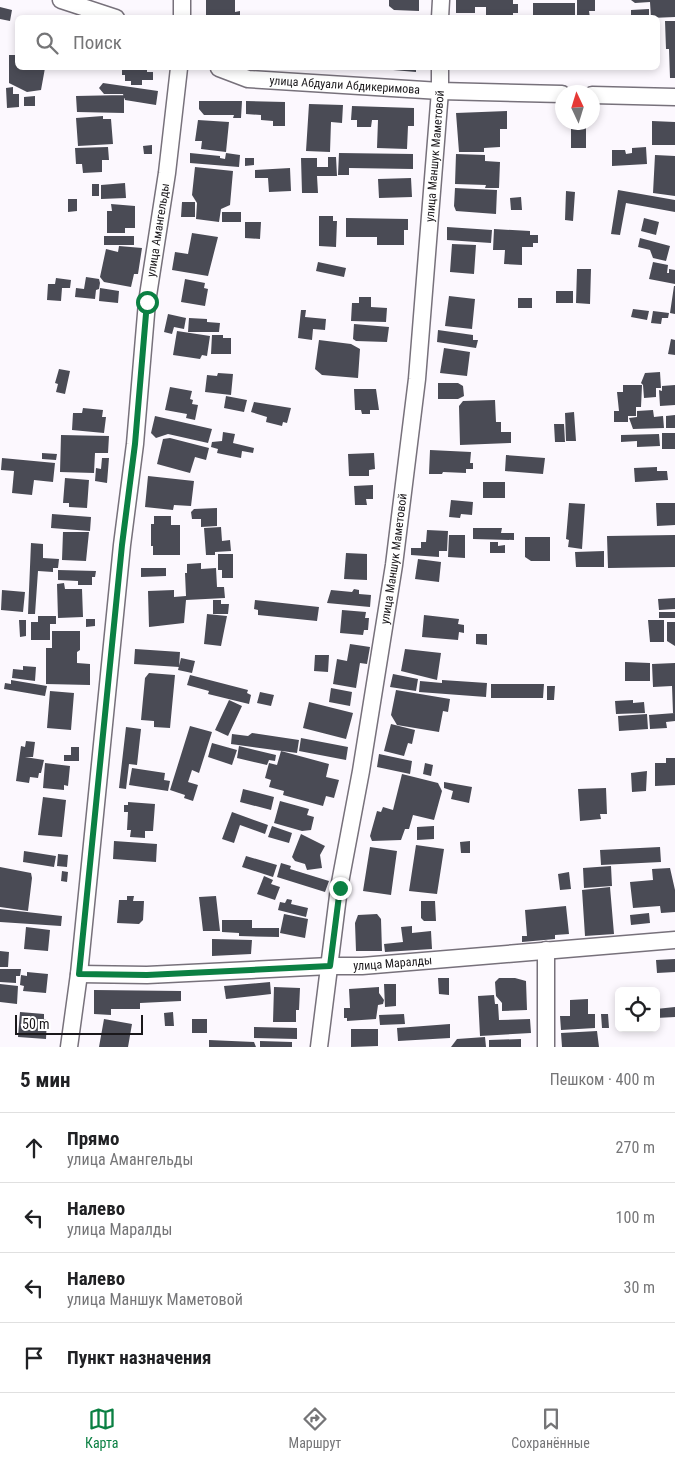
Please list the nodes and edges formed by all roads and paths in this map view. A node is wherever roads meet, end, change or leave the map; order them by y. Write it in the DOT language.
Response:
graph roads {
  1 [pos="61,0"];
  2 [pos="182,0"];
  3 [pos="441,0"];
  4 [pos="107,15"];
  5 [pos="182,15"];
  6 [pos="440,15"];
  7 [pos="179,70"];
  8 [pos="224,70"];
  9 [pos="440,70"];
  10 [pos="440,91"];
  11 [pos="555,94"];
  12 [pos="600,95"];
  13 [pos="675,97"];
  14 [pos="675,940"];
  15 [pos="546,950"];
  16 [pos="330,966"];
  17 [pos="79,974"];
  18 [pos="69,1047"];
  19 [pos="319,1047"];
  20 [pos="546,1047"];
  1 -- 4 [label="street"];
  2 -- 5 [label="street"];
  3 -- 6 [label="street"];
  7 -- 17 [label="street, улица Амангельды"];
  8 -- 10 [label="street, улица Абдуали Абдикеримова"];
  9 -- 10 [label="street, улица Маншук Маметовой"];
  10 -- 11 [label="street, улица Абдуали Абдикеримова"];
  10 -- 16 [label="street, улица Маншук Маметовой"];
  12 -- 13 [label="street"];
  14 -- 15 [label="street, улица Маралды"];
  15 -- 16 [label="street, улица Маралды"];
  15 -- 20 [label="street"];
  16 -- 17 [label="street, улица Маралды"];
  16 -- 19 [label="street, улица Маншук Маметовой"];
  17 -- 18 [label="street, улица Амангельды"];
}
